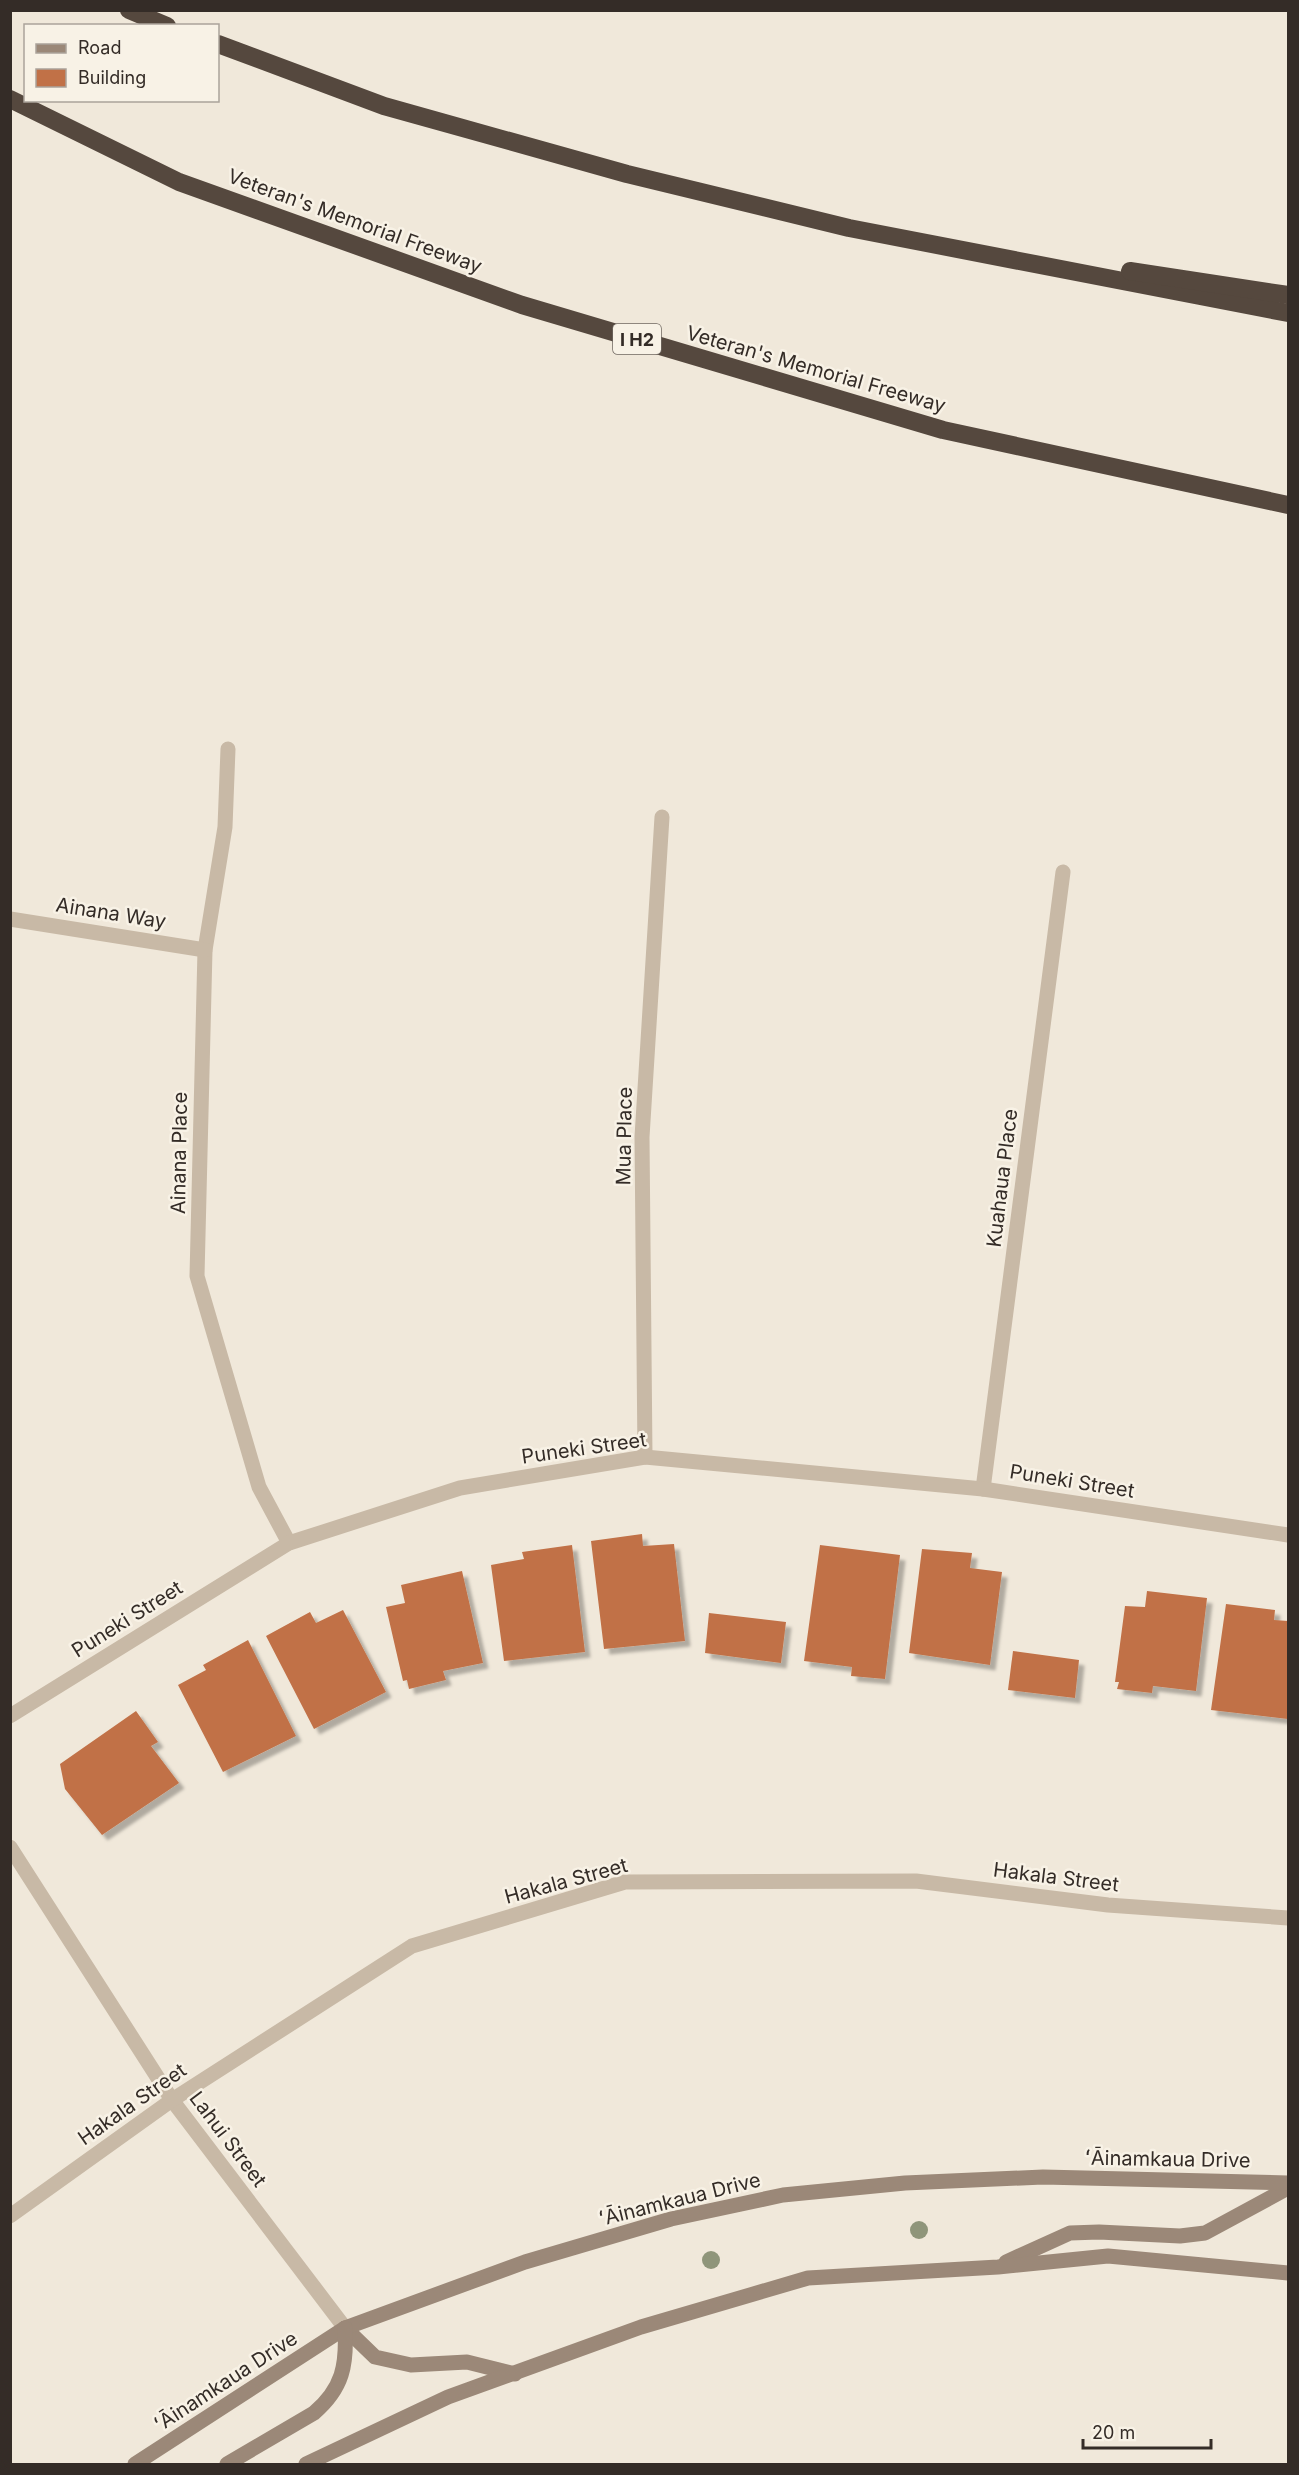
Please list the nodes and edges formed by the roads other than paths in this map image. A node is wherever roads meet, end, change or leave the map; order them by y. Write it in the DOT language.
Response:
graph roads {
  1 [pos="129,10"];
  2 [pos="162,24"];
  3 [pos="219,44"];
  4 [pos="10,99"];
  5 [pos="849,228"];
  6 [pos="1288,295"];
  7 [pos="1288,313"];
  8 [pos="1288,505"];
  9 [pos="228,749"];
  10 [pos="662,817"];
  11 [pos="1063,872"];
  12 [pos="10,919"];
  13 [pos="205,950"];
  14 [pos="645,1456"];
  15 [pos="983,1489"];
  16 [pos="1288,1535"];
  17 [pos="289,1543"];
  18 [pos="10,1716"];
  19 [pos="10,1847"];
  20 [pos="1288,1918"];
  21 [pos="172,2100"];
  22 [pos="1288,2183"];
  23 [pos="1288,2188"];
  24 [pos="10,2216"];
  25 [pos="998,2267"];
  26 [pos="1288,2273"];
  27 [pos="345,2328"];
  28 [pos="515,2374"];
  29 [pos="135,2464"];
  30 [pos="226,2464"];
  31 [pos="306,2464"];
  1 -- 2 [label="highway"];
  3 -- 5 [label="highway"];
  4 -- 8 [label="highway, Veteran's Memorial Freeway / I H2"];
  5 -- 6 [label="highway"];
  5 -- 7 [label="highway"];
  9 -- 13 [label="street, Ainana Place"];
  10 -- 14 [label="street, Mua Place"];
  11 -- 15 [label="street, Kuahaua Place"];
  12 -- 13 [label="street, Ainana Way"];
  13 -- 17 [label="street, Ainana Place"];
  14 -- 15 [label="street, Puneki Street"];
  14 -- 17 [label="street, Puneki Street"];
  15 -- 16 [label="street, Puneki Street"];
  17 -- 18 [label="street, Puneki Street"];
  19 -- 21 [label="street, Lahui Street"];
  20 -- 21 [label="street, Hakala Street"];
  21 -- 24 [label="street, Hakala Street"];
  21 -- 27 [label="street, Lahui Street"];
  22 -- 27 [label="street, ʻĀinamkaua Drive"];
  23 -- 25 [label="street"];
  25 -- 26 [label="street"];
  25 -- 28 [label="street"];
  27 -- 28 [label="street"];
  27 -- 29 [label="street, ʻĀinamkaua Drive"];
  27 -- 30 [label="street"];
  28 -- 31 [label="street"];
}
